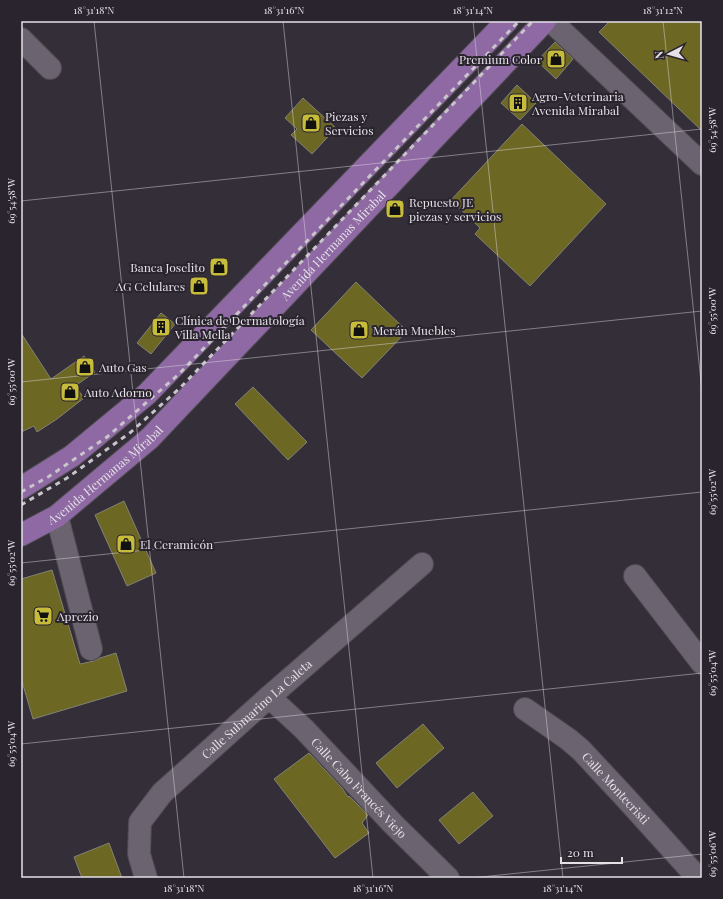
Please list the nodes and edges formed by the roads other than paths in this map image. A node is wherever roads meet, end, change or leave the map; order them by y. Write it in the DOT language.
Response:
graph roads {
  1 [pos="506,21"];
  2 [pos="545,21"];
  3 [pos="551,21"];
  4 [pos="21,39"];
  5 [pos="50,68"];
  6 [pos="702,164"];
  7 [pos="21,488"];
  8 [pos="57,516"];
  9 [pos="21,535"];
  10 [pos="422,564"];
  11 [pos="635,576"];
  12 [pos="91,649"];
  13 [pos="702,663"];
  14 [pos="269,697"];
  15 [pos="525,709"];
  16 [pos="146,878"];
  17 [pos="448,878"];
  18 [pos="698,878"];
  1 -- 7 [label="main road"];
  2 -- 8 [label="main road, Avenida Hermanas Mirabal"];
  3 -- 6 [label="street"];
  4 -- 5 [label="street"];
  8 -- 9 [label="main road, Avenida Hermanas Mirabal"];
  8 -- 12 [label="street"];
  10 -- 14 [label="street, Calle Submarino La Caleta"];
  11 -- 13 [label="street"];
  14 -- 16 [label="street, Calle Submarino La Caleta"];
  14 -- 17 [label="street, Calle Cabo Francés Viejo"];
  15 -- 18 [label="street, Calle Montecristi"];
}
